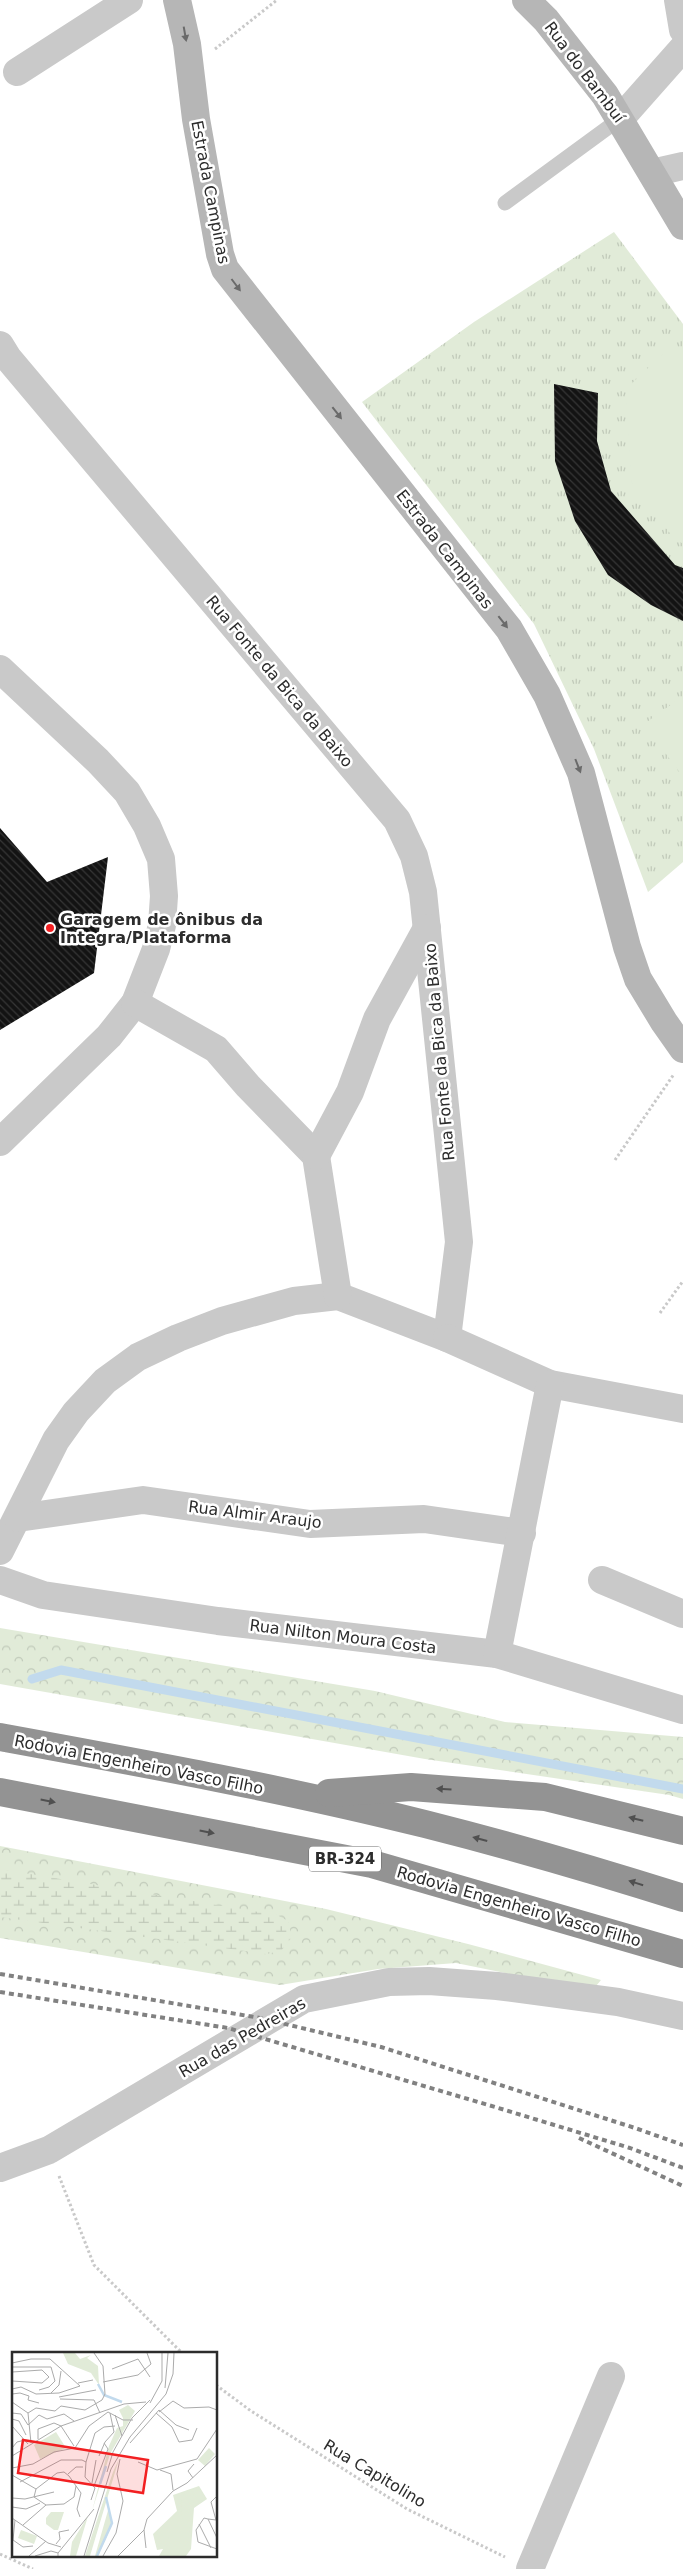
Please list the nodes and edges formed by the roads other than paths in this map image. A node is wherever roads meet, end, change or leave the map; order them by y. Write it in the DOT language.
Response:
graph roads {
  1 [pos="129,0"];
  2 [pos="177,0"];
  3 [pos="526,0"];
  4 [pos="678,0"];
  5 [pos="683,30"];
  6 [pos="683,48"];
  7 [pos="16,72"];
  8 [pos="621,118"];
  9 [pos="683,166"];
  10 [pos="652,173"];
  11 [pos="505,203"];
  12 [pos="683,226"];
  13 [pos="0,346"];
  14 [pos="0,669"];
  15 [pos="427,928"];
  16 [pos="135,1003"];
  17 [pos="680,1059"];
  18 [pos="0,1142"];
  19 [pos="316,1156"];
  20 [pos="338,1296"];
  21 [pos="447,1338"];
  22 [pos="550,1384"];
  23 [pos="683,1409"];
  24 [pos="18,1518"];
  25 [pos="522,1533"];
  26 [pos="0,1551"];
  27 [pos="0,1580"];
  28 [pos="602,1580"];
  29 [pos="683,1614"];
  30 [pos="497,1654"];
  31 [pos="683,1710"];
  32 [pos="0,1737"];
  33 [pos="0,1792"];
  34 [pos="302,1796"];
  35 [pos="683,1831"];
  36 [pos="683,1898"];
  37 [pos="683,1954"];
  38 [pos="683,2016"];
  39 [pos="0,2168"];
  40 [pos="611,2376"];
  41 [pos="521,2565"];
  1 -- 7 [label="street"];
  2 -- 17 [label="main road, Estrada Campinas, one-way"];
  3 -- 8 [label="main road, Rua do Bambuí"];
  4 -- 5 [label="street"];
  6 -- 8 [label="street"];
  8 -- 10 [label="main road, Rua do Bambuí"];
  8 -- 11 [label="lane"];
  9 -- 10 [label="street"];
  10 -- 12 [label="main road, Rua do Bambuí"];
  13 -- 15 [label="street, Rua Fonte da Bica da Baixo"];
  14 -- 16 [label="street"];
  15 -- 19 [label="street"];
  15 -- 21 [label="street, Rua Fonte da Bica da Baixo"];
  16 -- 18 [label="street"];
  16 -- 19 [label="street"];
  19 -- 20 [label="street"];
  20 -- 21 [label="street"];
  20 -- 24 [label="street"];
  21 -- 22 [label="street"];
  22 -- 23 [label="street"];
  22 -- 25 [label="street"];
  24 -- 25 [label="street, Rua Almir Araujo"];
  24 -- 26 [label="street"];
  25 -- 30 [label="street"];
  27 -- 30 [label="street, Rua Nilton Moura Costa"];
  28 -- 29 [label="street"];
  30 -- 31 [label="street, Rua Nilton Moura Costa"];
  32 -- 34 [label="highway, Rodovia Engenheiro Vasco Filho"];
  33 -- 37 [label="highway, Rodovia Engenheiro Vasco Filho / BR-324, one-way"];
  35 -- 34 [label="highway, one-way"];
  36 -- 34 [label="highway, Rodovia Engenheiro Vasco Filho, one-way"];
  38 -- 39 [label="street, Rua das Pedreiras"];
  40 -- 41 [label="street"];
}
